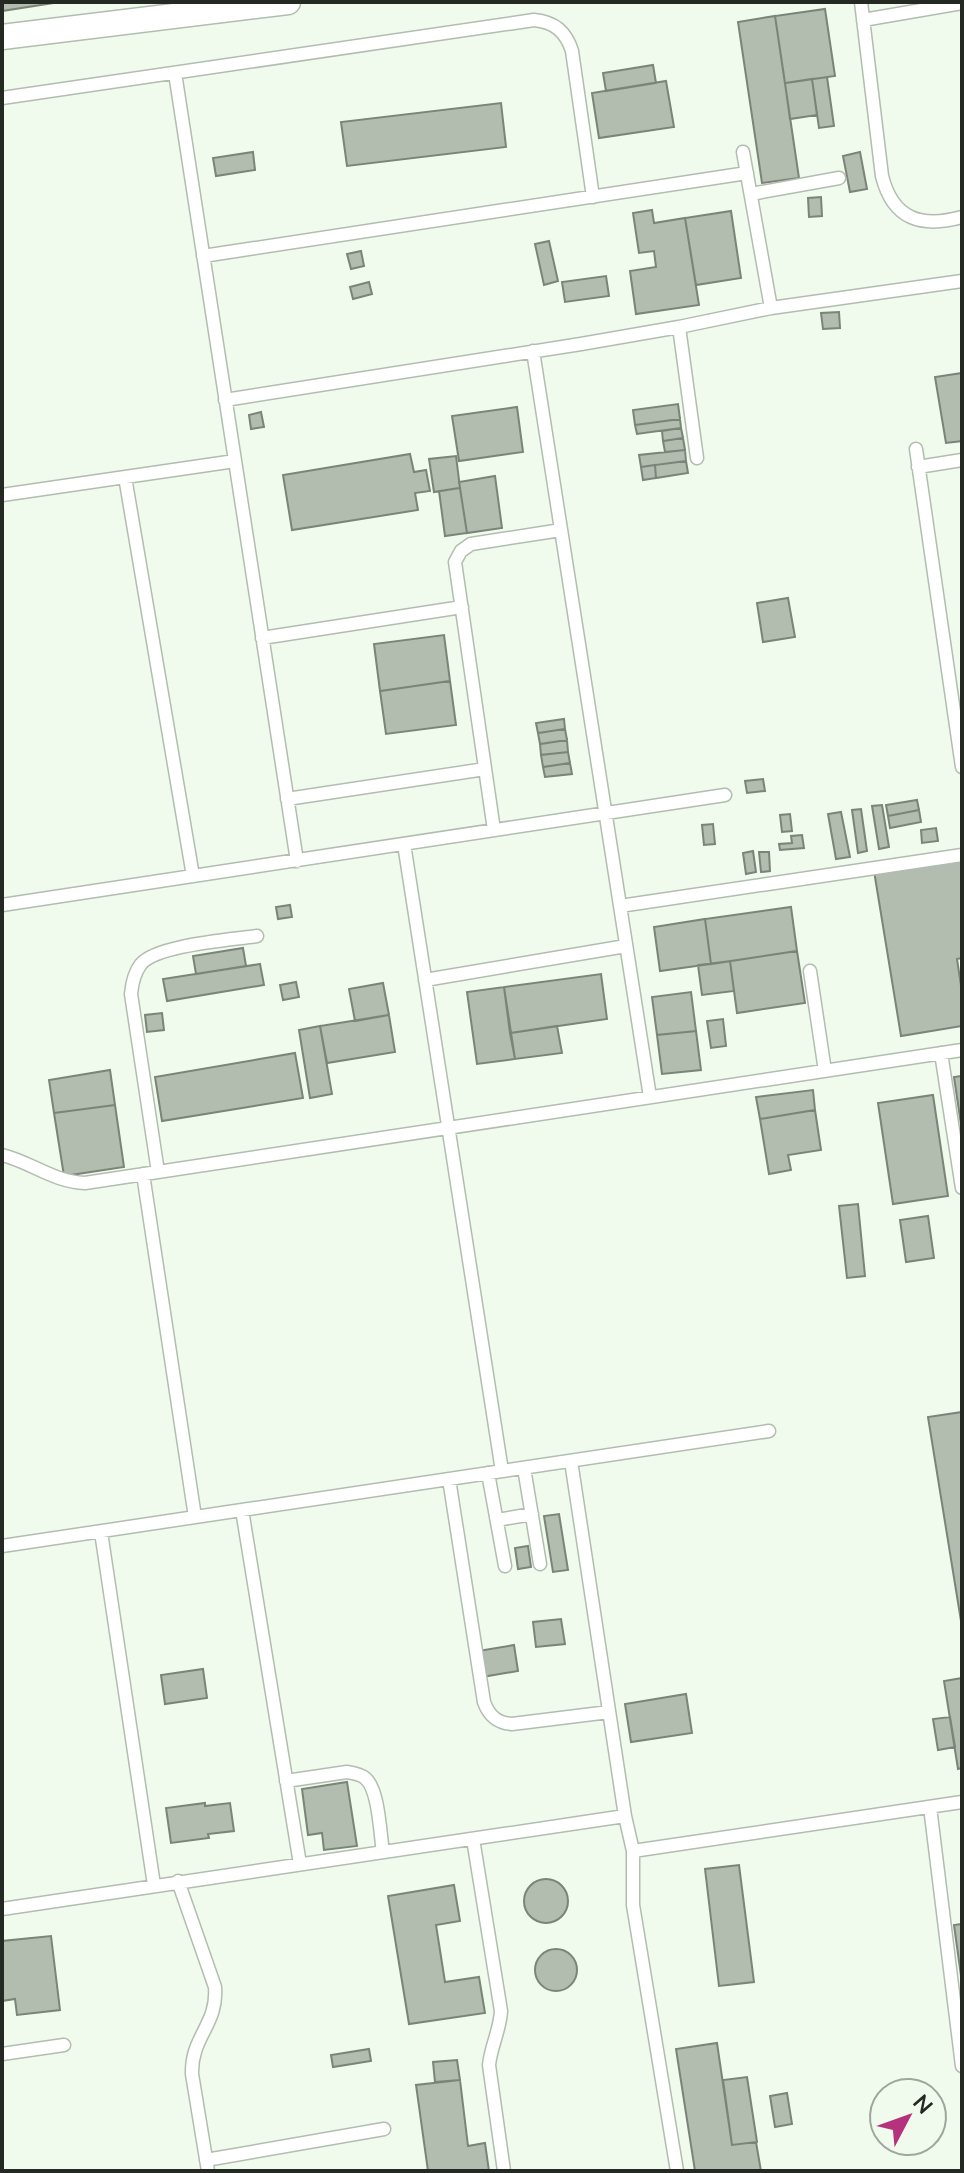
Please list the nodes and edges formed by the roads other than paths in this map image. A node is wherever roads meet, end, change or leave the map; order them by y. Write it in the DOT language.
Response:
graph roads {
  1 [pos="288,2"];
  2 [pos="861,2"];
  3 [pos="962,3"];
  4 [pos="147,11"];
  5 [pos="863,20"];
  6 [pos="2,37"];
  7 [pos="175,73"];
  8 [pos="2,98"];
  9 [pos="743,152"];
  10 [pos="747,173"];
  11 [pos="839,178"];
  12 [pos="751,194"];
  13 [pos="593,197"];
  14 [pos="962,217"];
  15 [pos="203,256"];
  16 [pos="962,281"];
  17 [pos="771,308"];
  18 [pos="679,327"];
  19 [pos="533,351"];
  20 [pos="225,400"];
  21 [pos="916,449"];
  22 [pos="697,458"];
  23 [pos="962,460"];
  24 [pos="235,461"];
  25 [pos="918,467"];
  26 [pos="125,477"];
  27 [pos="2,495"];
  28 [pos="561,530"];
  29 [pos="462,607"];
  30 [pos="262,638"];
  31 [pos="955,675"];
  32 [pos="962,767"];
  33 [pos="485,769"];
  34 [pos="725,795"];
  35 [pos="287,799"];
  36 [pos="605,813"];
  37 [pos="494,830"];
  38 [pos="404,844"];
  39 [pos="962,855"];
  40 [pos="297,861"];
  41 [pos="193,876"];
  42 [pos="2,905"];
  43 [pos="620,906"];
  44 [pos="257,936"];
  45 [pos="626,946"];
  46 [pos="810,971"];
  47 [pos="425,980"];
  48 [pos="962,1050"];
  49 [pos="941,1053"];
  50 [pos="825,1071"];
  51 [pos="650,1097"];
  52 [pos="448,1128"];
  53 [pos="2,1155"];
  54 [pos="158,1172"];
  55 [pos="143,1174"];
  56 [pos="962,1188"];
  57 [pos="769,1431"];
  58 [pos="571,1461"];
  59 [pos="524,1468"];
  60 [pos="495,1472"];
  61 [pos="449,1479"];
  62 [pos="242,1510"];
  63 [pos="532,1514"];
  64 [pos="195,1517"];
  65 [pos="497,1520"];
  66 [pos="101,1532"];
  67 [pos="2,1546"];
  68 [pos="540,1564"];
  69 [pos="505,1566"];
  70 [pos="609,1712"];
  71 [pos="286,1781"];
  72 [pos="962,1802"];
  73 [pos="930,1807"];
  74 [pos="625,1816"];
  75 [pos="473,1839"];
  76 [pos="633,1851"];
  77 [pos="383,1852"];
  78 [pos="300,1864"];
  79 [pos="178,1881"];
  80 [pos="154,1885"];
  81 [pos="2,1909"];
  82 [pos="64,2045"];
  83 [pos="2,2054"];
  84 [pos="962,2066"];
  85 [pos="384,2129"];
  86 [pos="207,2165"];
  87 [pos="504,2171"];
  88 [pos="677,2171"];
  1 -- 4 [label="street"];
  2 -- 5 [label="lane"];
  3 -- 5 [label="lane"];
  4 -- 6 [label="street"];
  5 -- 14 [label="lane"];
  7 -- 8 [label="lane"];
  7 -- 13 [label="lane"];
  7 -- 15 [label="lane"];
  9 -- 10 [label="lane"];
  10 -- 12 [label="lane"];
  10 -- 13 [label="lane"];
  11 -- 12 [label="lane"];
  12 -- 17 [label="lane"];
  13 -- 15 [label="lane"];
  15 -- 20 [label="lane"];
  16 -- 17 [label="lane"];
  17 -- 18 [label="lane"];
  18 -- 19 [label="lane"];
  18 -- 22 [label="lane"];
  19 -- 20 [label="lane"];
  19 -- 28 [label="lane"];
  20 -- 24 [label="lane"];
  21 -- 25 [label="lane"];
  23 -- 25 [label="lane"];
  24 -- 26 [label="lane"];
  24 -- 30 [label="lane"];
  25 -- 31 [label="lane"];
  26 -- 27 [label="lane"];
  26 -- 41 [label="lane"];
  28 -- 29 [label="lane"];
  28 -- 36 [label="lane"];
  29 -- 30 [label="lane"];
  29 -- 33 [label="lane"];
  30 -- 35 [label="lane"];
  31 -- 32 [label="lane"];
  33 -- 35 [label="lane"];
  33 -- 37 [label="lane"];
  34 -- 36 [label="lane"];
  35 -- 40 [label="lane"];
  36 -- 37 [label="lane"];
  36 -- 43 [label="lane"];
  37 -- 38 [label="lane"];
  38 -- 40 [label="lane"];
  38 -- 47 [label="lane"];
  39 -- 43 [label="lane"];
  40 -- 41 [label="lane"];
  41 -- 42 [label="lane"];
  43 -- 45 [label="lane"];
  44 -- 54 [label="lane"];
  45 -- 47 [label="lane"];
  45 -- 51 [label="lane"];
  46 -- 50 [label="lane"];
  47 -- 52 [label="lane"];
  48 -- 49 [label="lane"];
  49 -- 50 [label="lane"];
  49 -- 56 [label="lane"];
  50 -- 51 [label="lane"];
  51 -- 52 [label="lane"];
  52 -- 54 [label="lane"];
  52 -- 60 [label="lane"];
  53 -- 55 [label="lane"];
  54 -- 55 [label="lane"];
  55 -- 64 [label="lane"];
  57 -- 58 [label="lane"];
  58 -- 59 [label="lane"];
  58 -- 70 [label="lane"];
  59 -- 60 [label="lane"];
  59 -- 63 [label="lane"];
  60 -- 61 [label="lane"];
  60 -- 65 [label="lane"];
  61 -- 62 [label="lane"];
  61 -- 70 [label="lane"];
  62 -- 64 [label="lane"];
  62 -- 71 [label="lane"];
  63 -- 65 [label="lane"];
  63 -- 68 [label="lane"];
  64 -- 66 [label="lane"];
  65 -- 69 [label="lane"];
  66 -- 67 [label="lane"];
  66 -- 80 [label="lane"];
  70 -- 74 [label="lane"];
  71 -- 77 [label="lane"];
  71 -- 78 [label="lane"];
  72 -- 73 [label="lane"];
  73 -- 76 [label="lane"];
  73 -- 84 [label="lane"];
  74 -- 75 [label="lane"];
  74 -- 76 [label="lane"];
  75 -- 77 [label="lane"];
  75 -- 87 [label="lane"];
  76 -- 88 [label="lane"];
  77 -- 78 [label="lane"];
  78 -- 79 [label="lane"];
  79 -- 80 [label="lane"];
  79 -- 86 [label="lane"];
  80 -- 81 [label="lane"];
  82 -- 83 [label="lane"];
  85 -- 86 [label="lane"];
}
